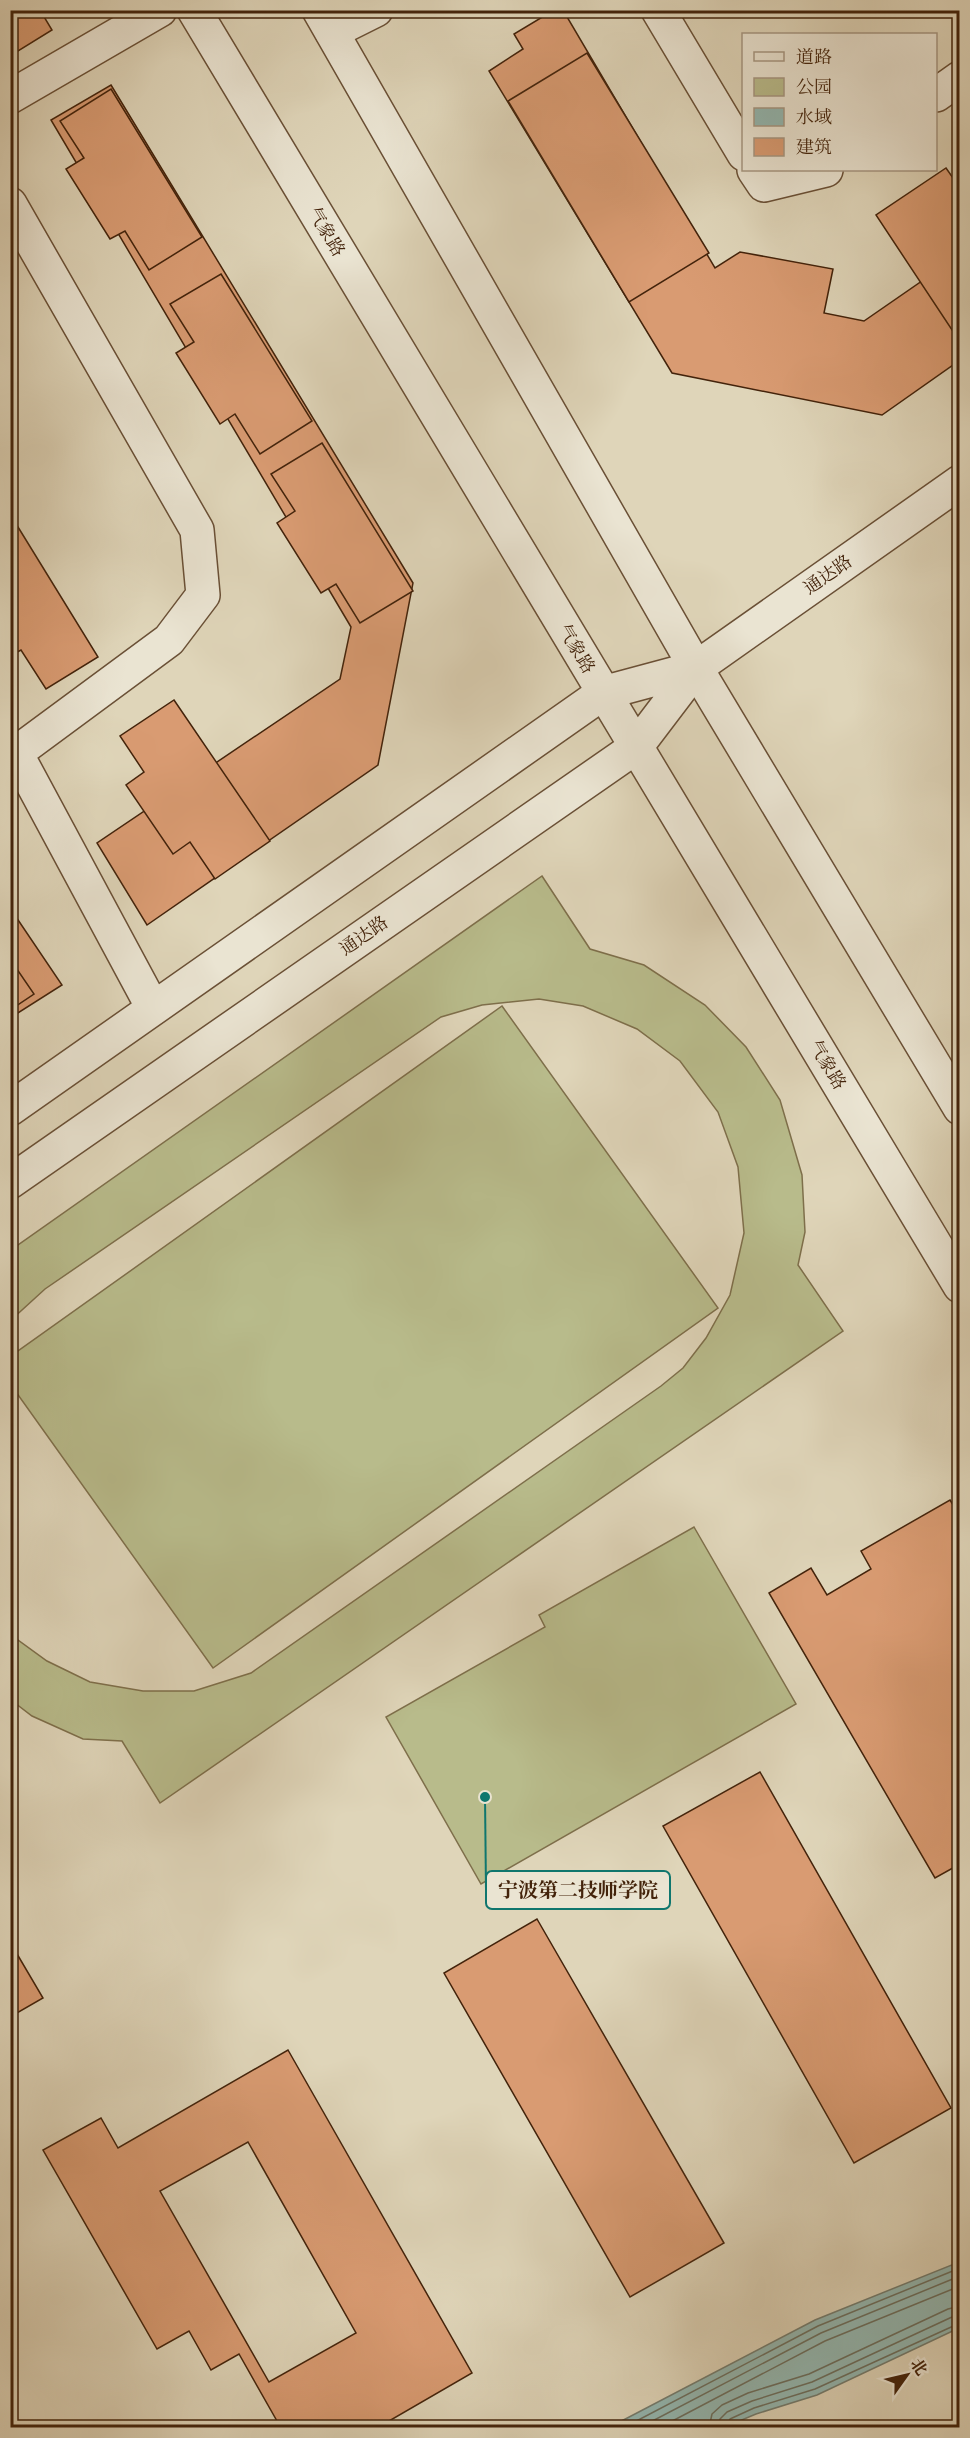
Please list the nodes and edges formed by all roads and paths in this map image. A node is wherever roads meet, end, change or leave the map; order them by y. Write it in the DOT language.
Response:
graph roads {
  1 [pos="160,10"];
  2 [pos="194,10"];
  3 [pos="376,10"];
  4 [pos="658,10"];
  5 [pos="325,21"];
  6 [pos="960,78"];
  7 [pos="937,94"];
  8 [pos="10,97"];
  9 [pos="742,151"];
  10 [pos="755,171"];
  11 [pos="822,171"];
  12 [pos="10,204"];
  13 [pos="960,482"];
  14 [pos="696,668"];
  15 [pos="603,693"];
  16 [pos="636,747"];
  17 [pos="14,755"];
  18 [pos="153,1008"];
  19 [pos="960,1108"];
  20 [pos="10,1109"];
  21 [pos="10,1182"];
  22 [pos="960,1286"];
  1 -- 8 [label="street"];
  2 -- 15 [label="street, 气象路"];
  3 -- 5 [label="street"];
  4 -- 9 [label="street"];
  5 -- 14 [label="street"];
  6 -- 7 [label="street"];
  10 -- 11 [label="street"];
  12 -- 17 [label="street"];
  13 -- 14 [label="street, 通达路"];
  14 -- 15 [label="street, 通达路"];
  14 -- 16 [label="street, 通达路"];
  14 -- 19 [label="street"];
  15 -- 16 [label="street, 气象路"];
  15 -- 18 [label="street, 通达路"];
  16 -- 21 [label="street, 通达路"];
  16 -- 22 [label="street, 气象路"];
  17 -- 18 [label="street"];
  18 -- 20 [label="street, 通达路"];
}
